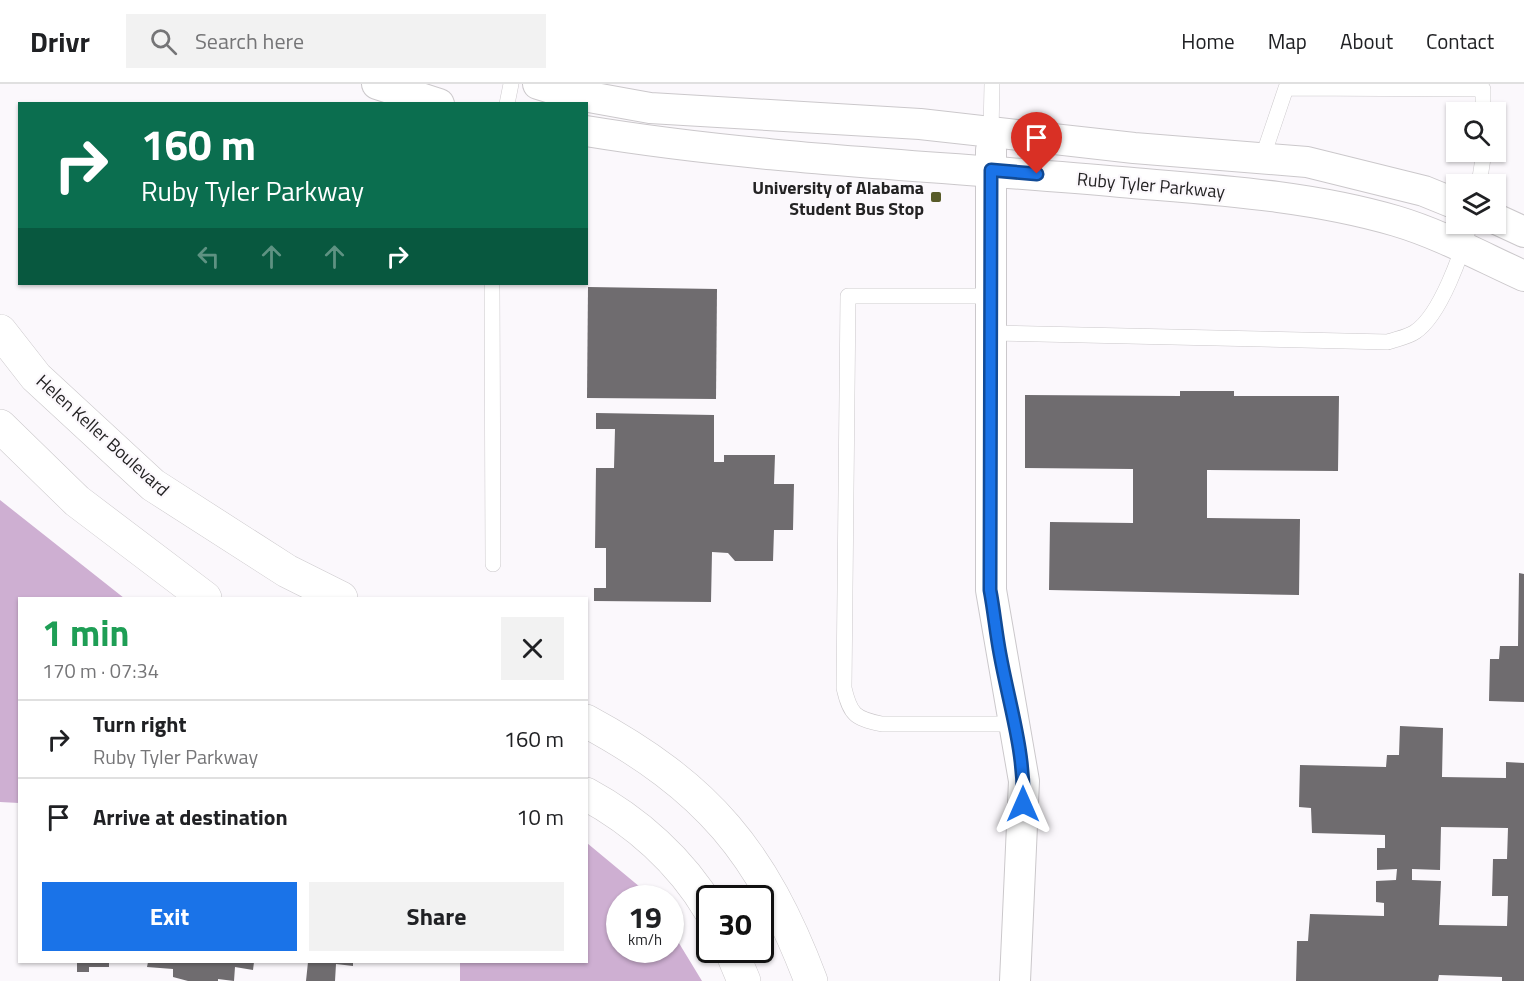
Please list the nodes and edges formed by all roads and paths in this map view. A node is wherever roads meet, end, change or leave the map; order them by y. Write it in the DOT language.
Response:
graph roads {
  1 [pos="377,84"];
  2 [pos="511,84"];
  3 [pos="538,84"];
  4 [pos="992,84"];
  5 [pos="433,102"];
  6 [pos="507,102"];
  7 [pos="1483,102"];
  8 [pos="588,131"];
  9 [pos="991,132"];
  10 [pos="1263,156"];
  11 [pos="991,170"];
  12 [pos="1446,200"];
  13 [pos="1506,224"];
  14 [pos="1524,232"];
  15 [pos="1467,236"];
  16 [pos="1524,276"];
  17 [pos="492,285"];
  18 [pos="991,296"];
  19 [pos="0,331"];
  20 [pos="991,333"];
  21 [pos="0,426"];
  22 [pos="493,564"];
  23 [pos="204,597"];
  24 [pos="339,597"];
  25 [pos="588,722"];
  26 [pos="1016,724"];
  27 [pos="588,795"];
  28 [pos="696,890"];
  29 [pos="736,963"];
  30 [pos="744,981"];
  31 [pos="811,981"];
  32 [pos="1016,981"];
  1 -- 5 [label="street"];
  2 -- 6 [label="lane"];
  3 -- 9 [label="street, Ruby Tyler Parkway"];
  4 -- 9 [label="lane"];
  7 -- 10 [label="lane"];
  8 -- 11 [label="street, Ruby Tyler Parkway"];
  9 -- 10 [label="street, Ruby Tyler Parkway"];
  9 -- 11 [label="street"];
  10 -- 12 [label="street, Ruby Tyler Parkway"];
  11 -- 15 [label="street, Ruby Tyler Parkway"];
  11 -- 18 [label="street"];
  13 -- 14 [label="street"];
  15 -- 16 [label="street, Ruby Tyler Parkway"];
  15 -- 20 [label="lane"];
  17 -- 22 [label="lane"];
  18 -- 20 [label="street"];
  18 -- 26 [label="lane"];
  19 -- 24 [label="street, Helen Keller Boulevard"];
  20 -- 26 [label="street"];
  21 -- 23 [label="street"];
  25 -- 31 [label="street"];
  26 -- 32 [label="street"];
  27 -- 28 [label="street"];
  29 -- 30 [label="street"];
}
